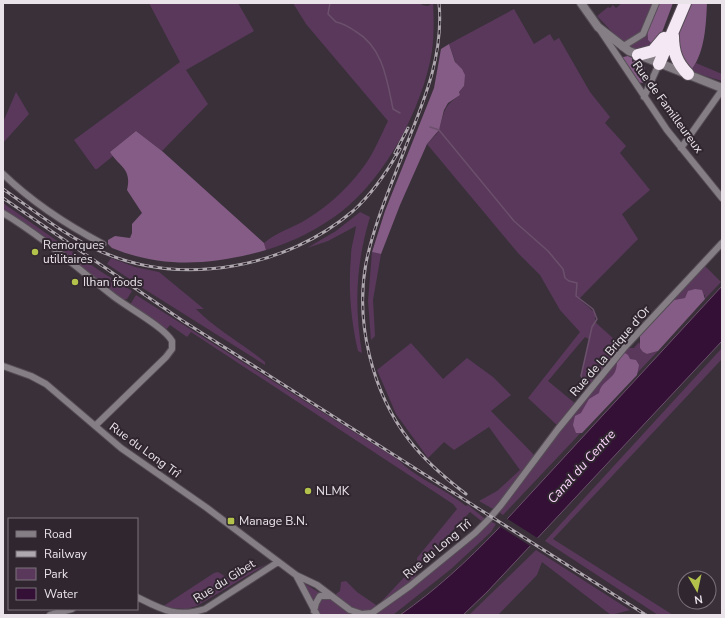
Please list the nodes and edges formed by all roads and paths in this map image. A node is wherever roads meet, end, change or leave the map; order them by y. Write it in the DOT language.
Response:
graph roads {
  1 [pos="581,3"];
  2 [pos="656,3"];
  3 [pos="678,3"];
  4 [pos="685,3"];
  5 [pos="598,27"];
  6 [pos="668,35"];
  7 [pos="622,47"];
  8 [pos="638,56"];
  9 [pos="657,63"];
  10 [pos="688,74"];
  11 [pos="722,89"];
  12 [pos="644,97"];
  13 [pos="681,148"];
  14 [pos="3,174"];
  15 [pos="722,198"];
  16 [pos="3,213"];
  17 [pos="722,243"];
  18 [pos="103,244"];
  19 [pos="3,366"];
  20 [pos="95,426"];
  21 [pos="522,478"];
  22 [pos="275,560"];
  23 [pos="296,575"];
  24 [pos="138,597"];
  25 [pos="332,597"];
  26 [pos="68,610"];
  27 [pos="316,613"];
  28 [pos="50,615"];
  1 -- 5 [label="street, Rue de Familleureux"];
  2 -- 7 [label="street"];
  3 -- 6 [label="highway"];
  4 -- 6 [label="highway"];
  5 -- 7 [label="street, Rue de Familleureux"];
  5 -- 12 [label="street, Rue de Familleureux"];
  6 -- 8 [label="highway"];
  6 -- 9 [label="highway"];
  6 -- 10 [label="highway"];
  7 -- 8 [label="street, Rue de Familleureux"];
  8 -- 9 [label="street, Rue de Familleureux"];
  9 -- 10 [label="street, Rue de Familleureux"];
  9 -- 12 [label="street"];
  10 -- 11 [label="street, Rue de Familleureux"];
  11 -- 13 [label="street"];
  12 -- 13 [label="street, Rue de Familleureux"];
  13 -- 15 [label="street, Rue de Familleureux"];
  14 -- 18 [label="street"];
  16 -- 20 [label="street"];
  17 -- 21 [label="street, Rue de la Brique d'Or"];
  19 -- 20 [label="street, Rue du Long Trî"];
  20 -- 22 [label="street, Rue du Long Trî"];
  21 -- 25 [label="street, Rue du Long Trî"];
  22 -- 23 [label="street, Rue du Long Trî"];
  22 -- 24 [label="street, Rue du Gibet"];
  23 -- 25 [label="street, Rue du Long Trî"];
  23 -- 27 [label="street"];
  25 -- 27 [label="street"];
  26 -- 28 [label="street"];
}
